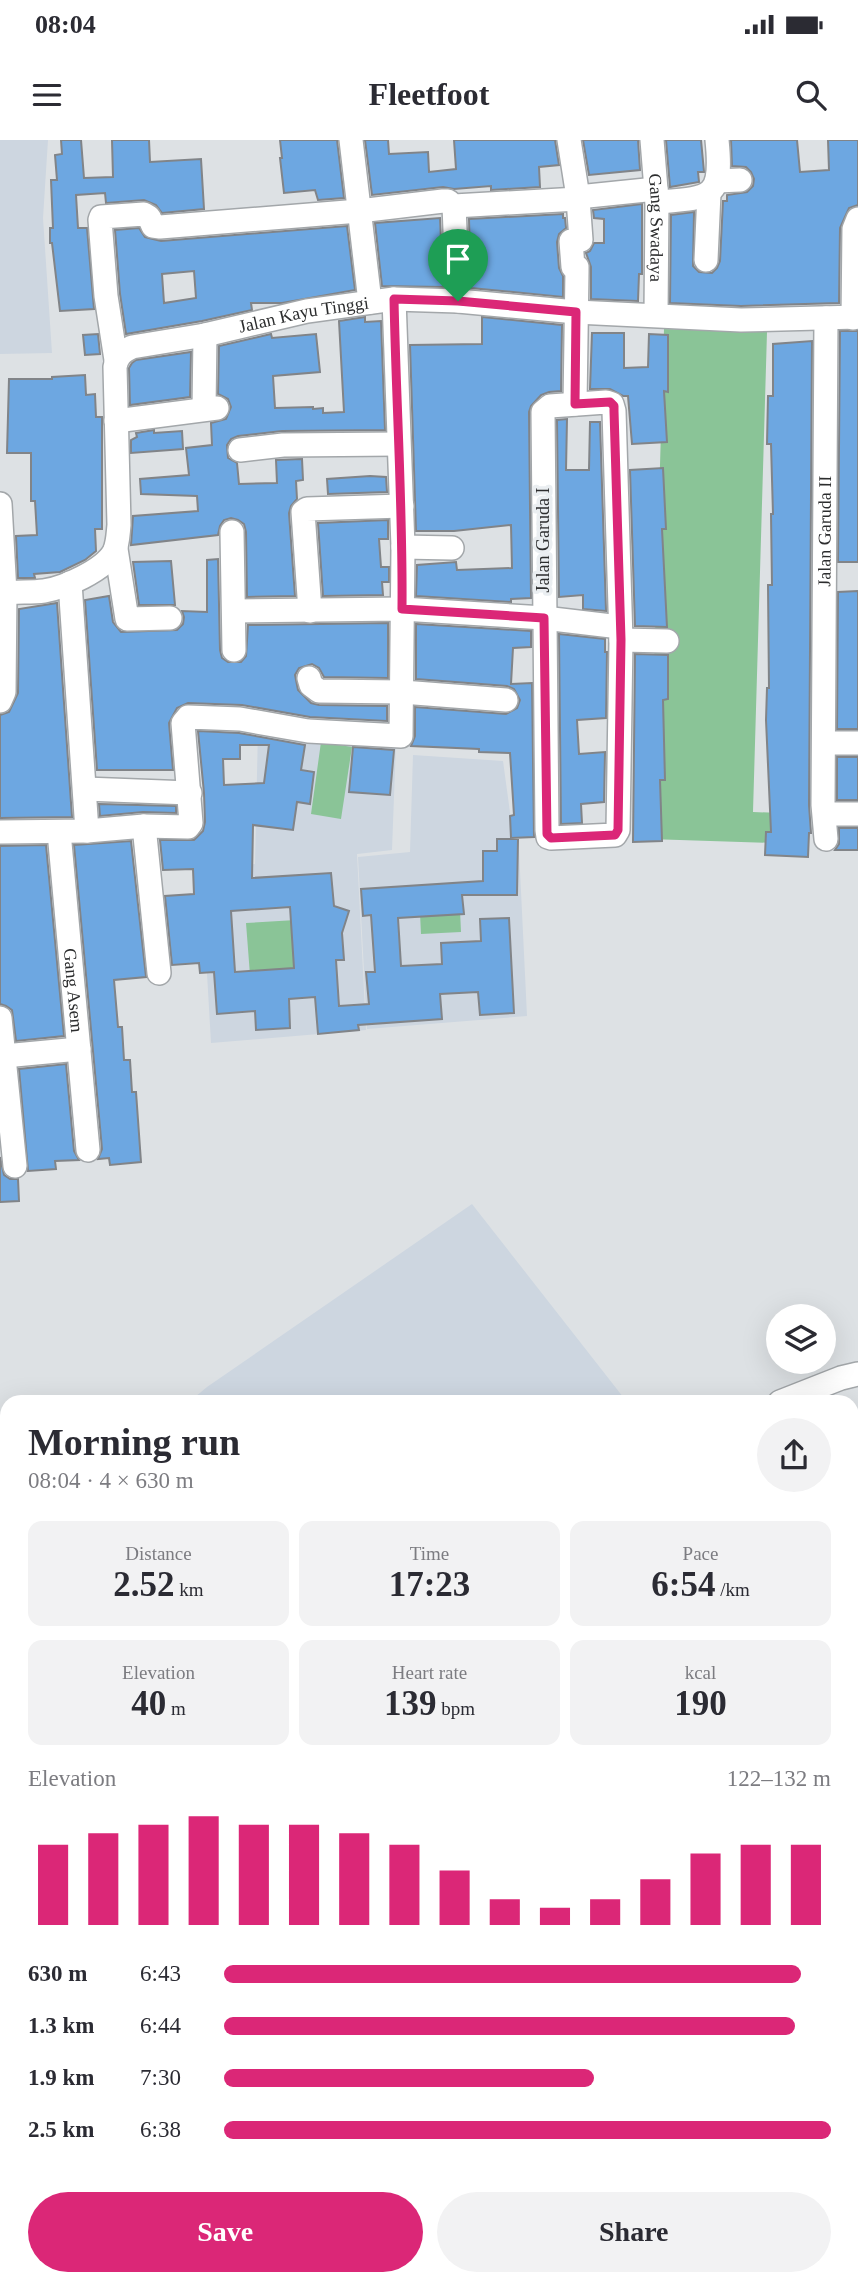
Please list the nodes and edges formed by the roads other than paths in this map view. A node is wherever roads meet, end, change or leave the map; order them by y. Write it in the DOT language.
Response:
graph roads {
  1 [pos="351,140"];
  2 [pos="569,140"];
  3 [pos="652,140"];
  4 [pos="717,140"];
  5 [pos="722,184"];
  6 [pos="656,196"];
  7 [pos="578,198"];
  8 [pos="454,206"];
  9 [pos="359,211"];
  10 [pos="858,219"];
  11 [pos="706,260"];
  12 [pos="394,299"];
  13 [pos="458,301"];
  14 [pos="370,302"];
  15 [pos="576,312"];
  16 [pos="656,316"];
  17 [pos="855,317"];
  18 [pos="827,318"];
  19 [pos="205,335"];
  20 [pos="116,360"];
  21 [pos="575,404"];
  22 [pos="116,421"];
  23 [pos="398,444"];
  24 [pos="240,450"];
  25 [pos="0,504"];
  26 [pos="402,506"];
  27 [pos="232,532"];
  28 [pos="403,547"];
  29 [pos="452,548"];
  30 [pos="116,549"];
  31 [pos="70,583"];
  32 [pos="2,593"];
  33 [pos="402,609"];
  34 [pos="234,611"];
  35 [pos="310,611"];
  36 [pos="170,618"];
  37 [pos="544,618"];
  38 [pos="621,634"];
  39 [pos="667,641"];
  40 [pos="234,650"];
  41 [pos="309,678"];
  42 [pos="402,692"];
  43 [pos="506,700"];
  44 [pos="0,701"];
  45 [pos="824,743"];
  46 [pos="858,743"];
  47 [pos="85,789"];
  48 [pos="190,793"];
  49 [pos="825,814"];
  50 [pos="858,814"];
  51 [pos="144,826"];
  52 [pos="88,831"];
  53 [pos="0,832"];
  54 [pos="59,832"];
  55 [pos="826,839"];
  56 [pos="159,973"];
  57 [pos="0,1018"];
  58 [pos="79,1049"];
  59 [pos="4,1056"];
  60 [pos="88,1150"];
  61 [pos="15,1166"];
  62 [pos="858,1374"];
  63 [pos="798,1395"];
  1 -- 9 [label="street"];
  2 -- 7 [label="street"];
  3 -- 6 [label="street, Gang Swadaya"];
  4 -- 5 [label="street"];
  5 -- 6 [label="street"];
  5 -- 11 [label="street"];
  6 -- 7 [label="street"];
  6 -- 16 [label="street, Gang Swadaya"];
  7 -- 8 [label="street"];
  7 -- 15 [label="street"];
  8 -- 9 [label="street"];
  8 -- 13 [label="street"];
  9 -- 14 [label="street"];
  9 -- 20 [label="street"];
  10 -- 17 [label="street"];
  12 -- 13 [label="street, Jalan Kayu Tinggi"];
  12 -- 14 [label="street, Jalan Kayu Tinggi"];
  12 -- 23 [label="street"];
  13 -- 15 [label="street, Jalan Kayu Tinggi"];
  14 -- 19 [label="street, Jalan Kayu Tinggi"];
  15 -- 16 [label="street, Jalan Kayu Tinggi"];
  15 -- 21 [label="street"];
  16 -- 18 [label="street, Jalan Kayu Tinggi"];
  17 -- 18 [label="street, Jalan Kayu Tinggi"];
  18 -- 45 [label="street, Jalan Garuda II"];
  19 -- 20 [label="street, Jalan Kayu Tinggi"];
  19 -- 22 [label="street"];
  20 -- 22 [label="street"];
  21 -- 37 [label="street, Jalan Garuda I"];
  21 -- 38 [label="street, Jalan Garuda I"];
  22 -- 30 [label="street"];
  23 -- 24 [label="street"];
  23 -- 26 [label="street"];
  25 -- 32 [label="street"];
  26 -- 28 [label="street"];
  26 -- 35 [label="street"];
  27 -- 34 [label="street"];
  28 -- 29 [label="street"];
  28 -- 33 [label="street"];
  30 -- 31 [label="street"];
  30 -- 36 [label="street"];
  31 -- 32 [label="street"];
  31 -- 47 [label="street"];
  32 -- 44 [label="street"];
  33 -- 35 [label="street"];
  33 -- 37 [label="street"];
  33 -- 42 [label="street"];
  34 -- 35 [label="street"];
  34 -- 40 [label="street"];
  37 -- 38 [label="street"];
  37 -- 38 [label="street, Jalan Garuda I"];
  38 -- 39 [label="street"];
  41 -- 42 [label="street"];
  42 -- 43 [label="street"];
  42 -- 48 [label="street"];
  45 -- 46 [label="street"];
  45 -- 49 [label="street, Jalan Garuda II"];
  47 -- 48 [label="street"];
  47 -- 52 [label="street"];
  48 -- 51 [label="street"];
  49 -- 50 [label="street"];
  49 -- 55 [label="street, Jalan Garuda II"];
  51 -- 52 [label="street"];
  51 -- 56 [label="street"];
  52 -- 54 [label="street"];
  53 -- 54 [label="street"];
  54 -- 58 [label="street, Gang Asem"];
  57 -- 59 [label="street"];
  58 -- 59 [label="street"];
  58 -- 60 [label="street, Gang Asem"];
  59 -- 61 [label="street"];
  62 -- 63 [label="street"];
}
